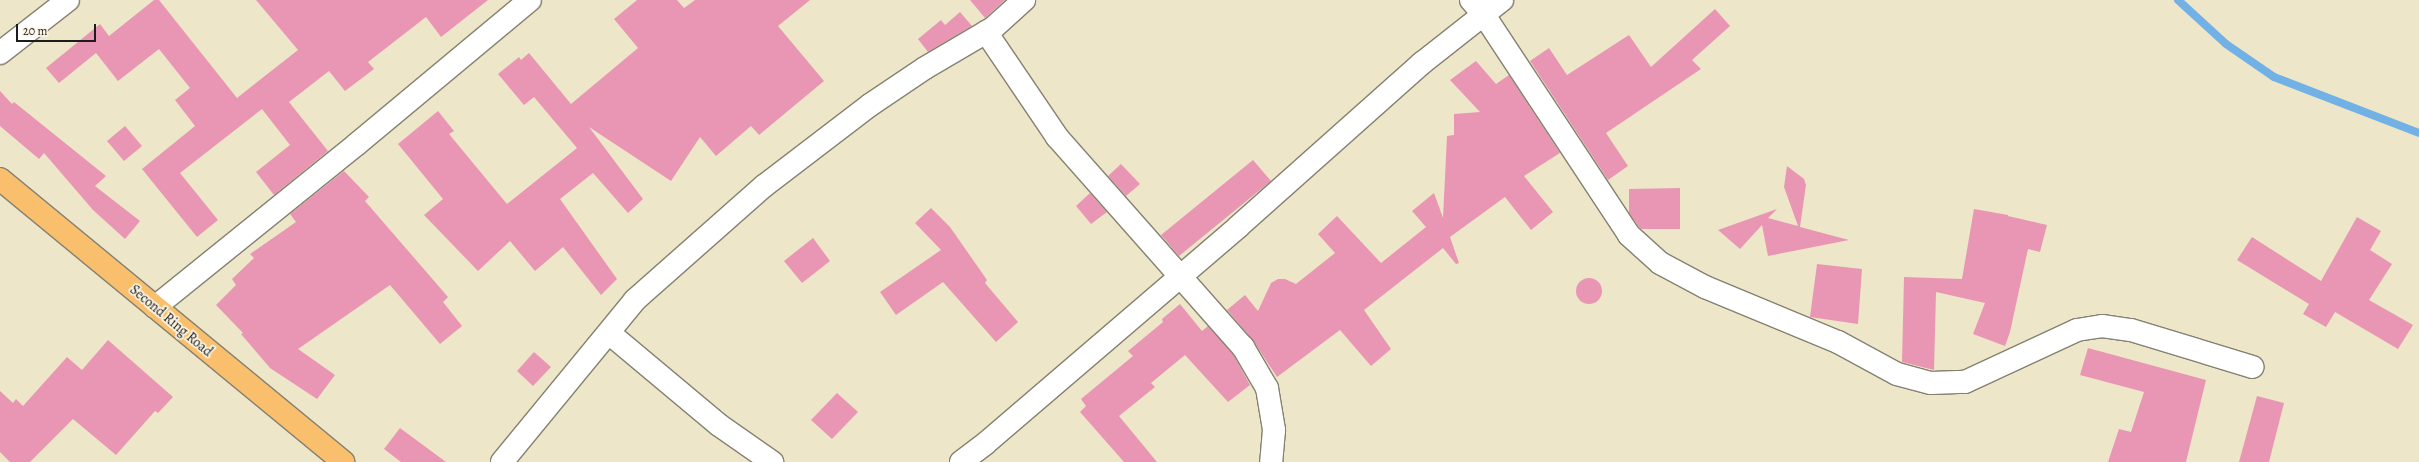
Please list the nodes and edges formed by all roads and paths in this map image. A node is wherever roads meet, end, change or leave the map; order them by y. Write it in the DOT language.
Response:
graph roads {
  1 [pos="68,0"];
  2 [pos="530,0"];
  3 [pos="1024,0"];
  4 [pos="1502,0"];
  5 [pos="1477,8"];
  6 [pos="986,32"];
  7 [pos="0,53"];
  8 [pos="0,179"];
  9 [pos="1179,276"];
  10 [pos="155,308"];
  11 [pos="609,333"];
  12 [pos="2253,367"];
  13 [pos="343,462"];
  14 [pos="502,462"];
  15 [pos="772,462"];
  16 [pos="961,462"];
  17 [pos="1271,462"];
  1 -- 7 [label="street"];
  2 -- 10 [label="street"];
  3 -- 6 [label="street"];
  4 -- 5 [label="street"];
  5 -- 9 [label="street"];
  5 -- 12 [label="street"];
  6 -- 9 [label="street"];
  6 -- 11 [label="street"];
  8 -- 10 [label="main road, Second Ring Road"];
  9 -- 16 [label="street"];
  9 -- 17 [label="street"];
  10 -- 13 [label="main road, Second Ring Road"];
  11 -- 14 [label="street"];
  11 -- 15 [label="street"];
}
